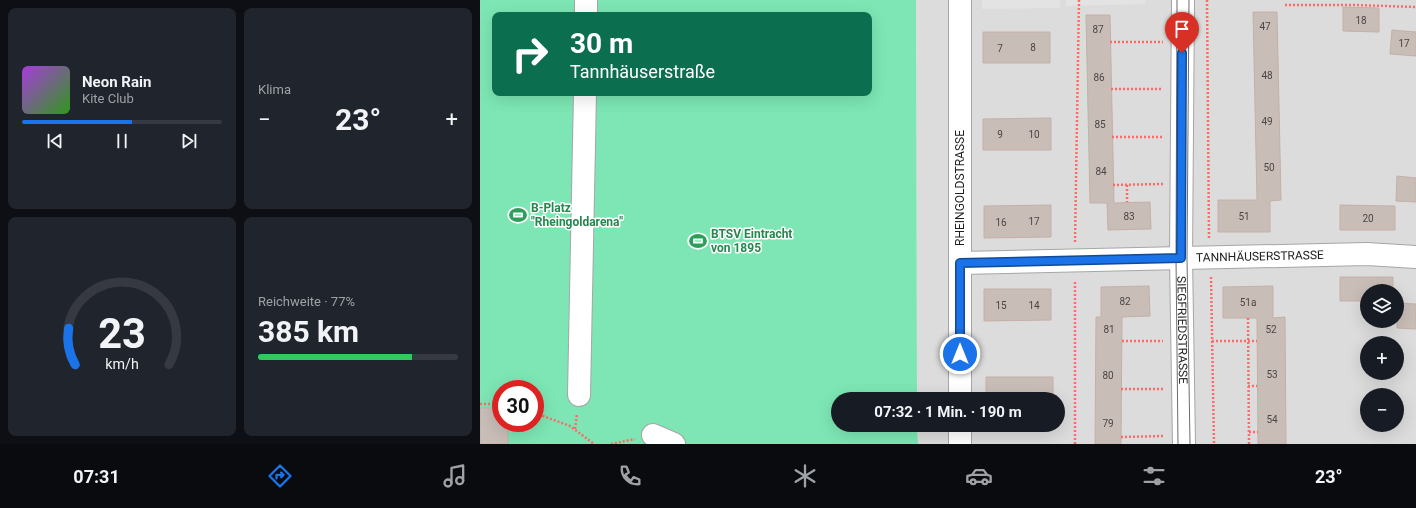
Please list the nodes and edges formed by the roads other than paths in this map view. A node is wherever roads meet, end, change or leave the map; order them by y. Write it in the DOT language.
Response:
graph roads {
  1 [pos="586,0"];
  2 [pos="960,0"];
  3 [pos="1182,0"];
  4 [pos="586,12"];
  5 [pos="585,96"];
  6 [pos="1416,257"];
  7 [pos="1181,258"];
  8 [pos="960,263"];
  9 [pos="960,392"];
  10 [pos="580,395"];
  11 [pos="960,432"];
  12 [pos="653,435"];
  13 [pos="1176,440"];
  14 [pos="674,444"];
  15 [pos="960,444"];
  1 -- 4 [label="street"];
  2 -- 8 [label="street, RHEINGOLDSTRASSE"];
  3 -- 7 [label="street, SIEGFRIEDSTRASSE"];
  5 -- 10 [label="street"];
  6 -- 7 [label="street, TANNHÄUSERSTRASSE"];
  7 -- 8 [label="street, TANNHÄUSERSTRASSE"];
  7 -- 13 [label="street, SIEGFRIEDSTRASSE"];
  8 -- 9 [label="street, RHEINGOLDSTRASSE"];
  11 -- 15 [label="street"];
  12 -- 14 [label="street"];
}
